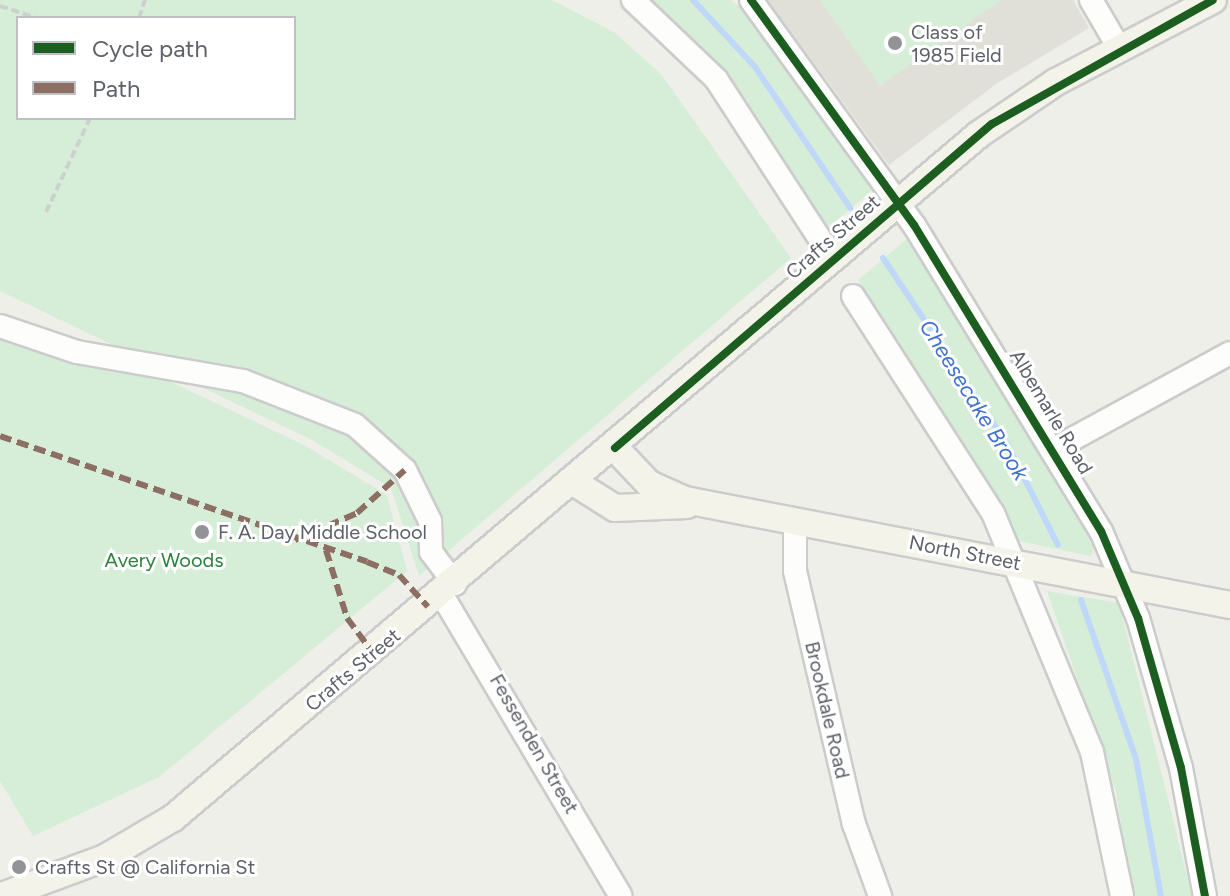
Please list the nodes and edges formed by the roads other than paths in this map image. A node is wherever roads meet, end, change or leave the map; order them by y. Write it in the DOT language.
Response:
graph roads {
  1 [pos="633,0"];
  2 [pos="751,0"];
  3 [pos="1091,0"];
  4 [pos="1213,0"];
  5 [pos="1119,48"];
  6 [pos="898,202"];
  7 [pos="833,259"];
  8 [pos="853,296"];
  9 [pos="0,326"];
  10 [pos="1230,353"];
  11 [pos="615,448"];
  12 [pos="1056,448"];
  13 [pos="575,483"];
  14 [pos="699,503"];
  15 [pos="795,521"];
  16 [pos="1015,562"];
  17 [pos="1125,584"];
  18 [pos="449,589"];
  19 [pos="1230,605"];
  20 [pos="10,895"];
  21 [pos="621,896"];
  22 [pos="880,896"];
  23 [pos="1122,896"];
  24 [pos="1205,896"];
  1 -- 7 [label="street"];
  2 -- 6 [label="street, Albemarle Road"];
  3 -- 5 [label="street"];
  4 -- 5 [label="main road, Crafts Street"];
  5 -- 6 [label="main road, Crafts Street"];
  6 -- 7 [label="main road, Crafts Street"];
  6 -- 12 [label="street, Albemarle Road"];
  7 -- 11 [label="main road, Crafts Street"];
  8 -- 16 [label="street"];
  9 -- 18 [label="street, Fessenden Street"];
  10 -- 12 [label="street"];
  11 -- 13 [label="main road, Crafts Street"];
  11 -- 14 [label="main road, North Street"];
  12 -- 17 [label="street, Albemarle Road"];
  13 -- 14 [label="main road, North Street"];
  13 -- 18 [label="main road, Crafts Street"];
  14 -- 15 [label="main road, North Street"];
  15 -- 16 [label="main road, North Street"];
  15 -- 22 [label="street, Brookdale Road"];
  16 -- 17 [label="main road, North Street"];
  16 -- 23 [label="street"];
  17 -- 19 [label="main road, North Street"];
  17 -- 24 [label="street, Albemarle Road"];
  18 -- 20 [label="main road, Crafts Street"];
  18 -- 21 [label="street, Fessenden Street"];
}
